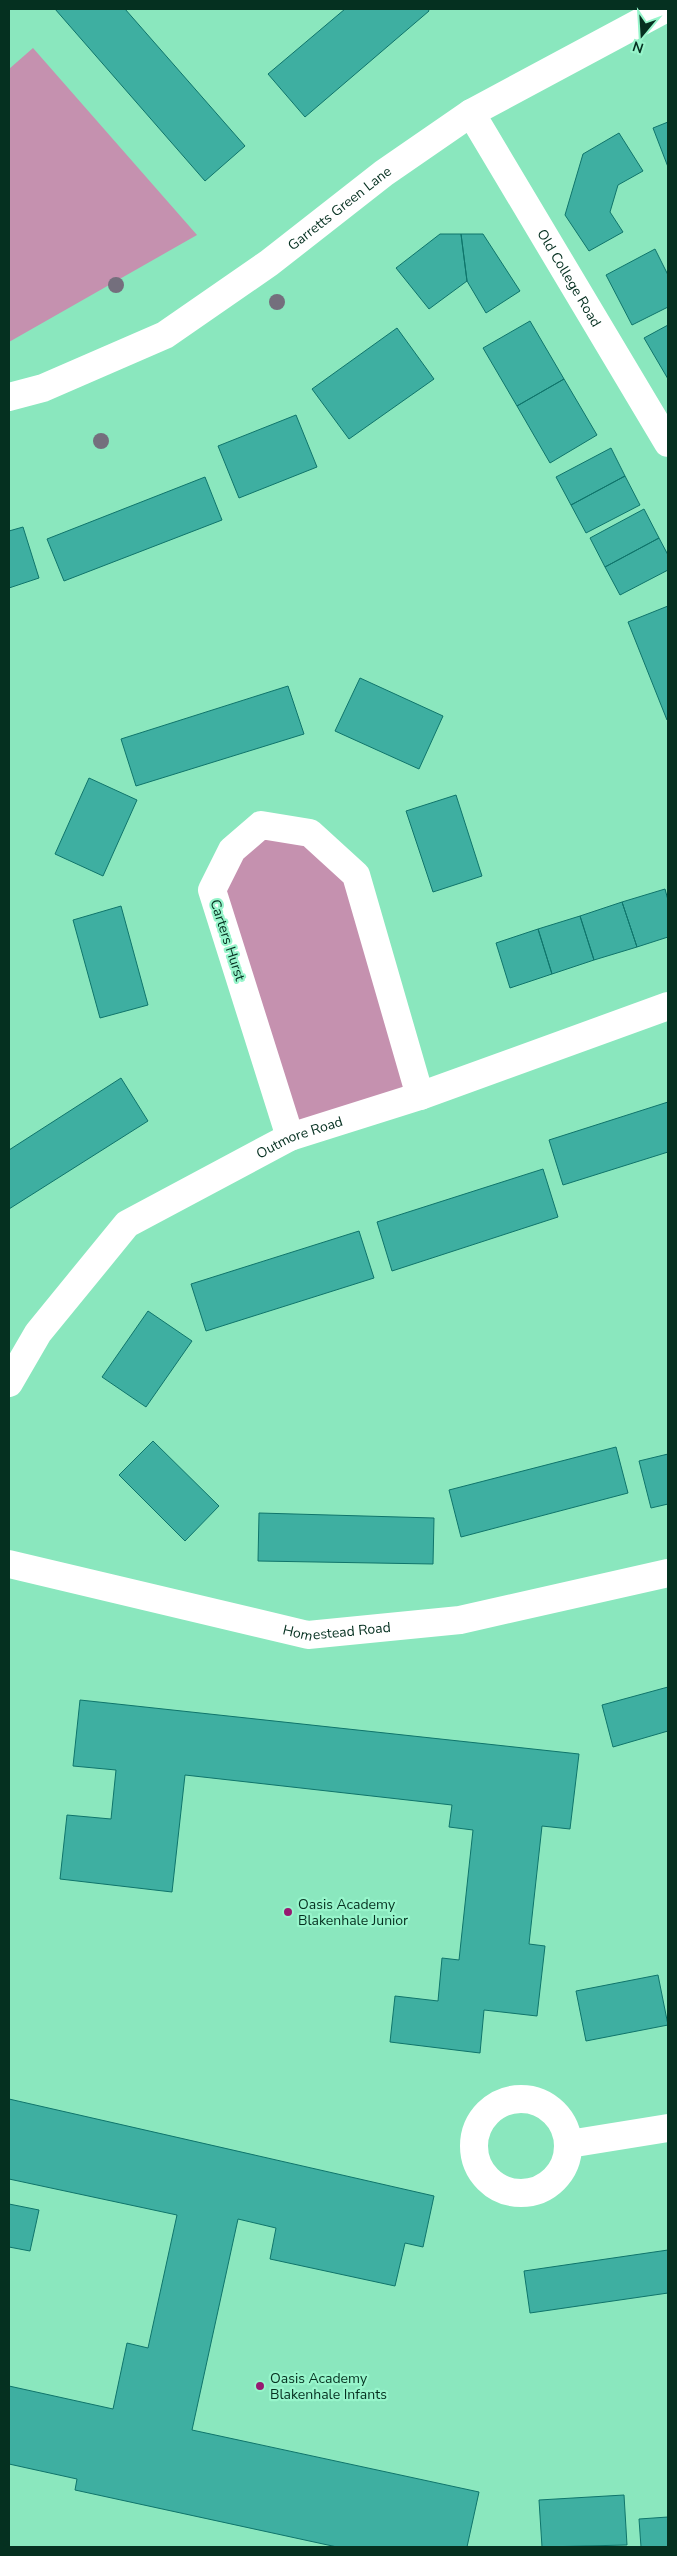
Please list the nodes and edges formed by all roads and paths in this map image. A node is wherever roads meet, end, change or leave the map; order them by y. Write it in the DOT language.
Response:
graph roads {
  1 [pos="665,9"];
  2 [pos="471,113"];
  3 [pos="9,397"];
  4 [pos="668,443"];
  5 [pos="668,1006"];
  6 [pos="420,1096"];
  7 [pos="290,1137"];
  8 [pos="9,1383"];
  9 [pos="9,1564"];
  10 [pos="668,1572"];
  11 [pos="668,2128"];
  12 [pos="569,2144"];
  1 -- 2 [label="street, Garretts Green Lane"];
  2 -- 3 [label="street, Garretts Green Lane"];
  2 -- 4 [label="street, Old College Road"];
  5 -- 6 [label="street, Outmore Road"];
  6 -- 7 [label="street, Outmore Road"];
  6 -- 7 [label="street, Carters Hurst"];
  7 -- 8 [label="street, Outmore Road"];
  9 -- 10 [label="street, Homestead Road"];
  11 -- 12 [label="street"];
}
